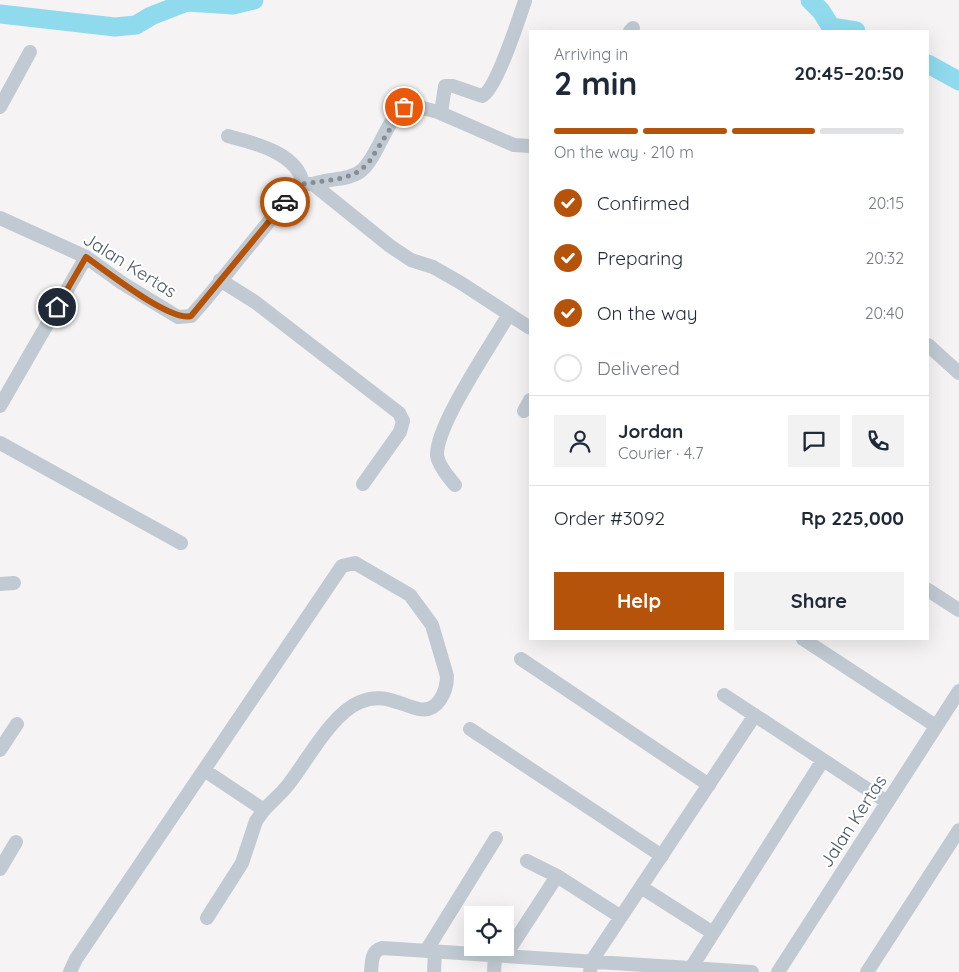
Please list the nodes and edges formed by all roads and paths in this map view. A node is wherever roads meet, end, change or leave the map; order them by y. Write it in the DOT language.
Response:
graph roads {
  1 [pos="525,1"];
  2 [pos="520,17"];
  3 [pos="533,23"];
  4 [pos="30,52"];
  5 [pos="0,107"];
  6 [pos="441,113"];
  7 [pos="228,136"];
  8 [pos="529,146"];
  9 [pos="308,184"];
  10 [pos="0,218"];
  11 [pos="86,257"];
  12 [pos="220,280"];
  13 [pos="509,314"];
  14 [pos="529,327"];
  15 [pos="929,346"];
  16 [pos="959,373"];
  17 [pos="0,406"];
  18 [pos="0,443"];
  19 [pos="363,484"];
  20 [pos="455,485"];
  21 [pos="181,543"];
  22 [pos="929,591"];
  23 [pos="959,610"];
  24 [pos="805,640"];
  25 [pos="521,660"];
  26 [pos="959,691"];
  27 [pos="724,695"];
  28 [pos="755,716"];
  29 [pos="17,724"];
  30 [pos="936,726"];
  31 [pos="470,728"];
  32 [pos="0,750"];
  33 [pos="823,760"];
  34 [pos="204,770"];
  35 [pos="709,785"];
  36 [pos="887,802"];
  37 [pos="264,810"];
  38 [pos="959,830"];
  39 [pos="496,838"];
  40 [pos="9,847"];
  41 [pos="662,856"];
  42 [pos="527,861"];
  43 [pos="0,869"];
  44 [pos="557,876"];
  45 [pos="641,887"];
  46 [pos="207,918"];
  47 [pos="621,918"];
  48 [pos="713,933"];
  49 [pos="514,936"];
  50 [pos="431,951"];
  51 [pos="464,953"];
  52 [pos="500,956"];
  53 [pos="560,966"];
  54 [pos="591,967"];
  55 [pos="691,968"];
  56 [pos="70,972"];
  57 [pos="371,972"];
  58 [pos="434,972"];
  59 [pos="494,972"];
  60 [pos="752,972"];
  61 [pos="778,972"];
  62 [pos="868,972"];
  1 -- 2 [label="street"];
  2 -- 3 [label="street"];
  2 -- 6 [label="street"];
  4 -- 5 [label="street"];
  6 -- 8 [label="street"];
  6 -- 9 [label="street"];
  7 -- 9 [label="street"];
  9 -- 12 [label="street, Jalan Kertas"];
  9 -- 13 [label="street"];
  10 -- 11 [label="street, Jalan Kertas"];
  11 -- 12 [label="street, Jalan Kertas"];
  11 -- 17 [label="street"];
  12 -- 19 [label="street"];
  13 -- 14 [label="street"];
  13 -- 20 [label="street"];
  15 -- 16 [label="street"];
  18 -- 21 [label="street"];
  22 -- 23 [label="street"];
  24 -- 30 [label="street"];
  25 -- 35 [label="street"];
  26 -- 30 [label="street, Jalan Kertas"];
  27 -- 28 [label="street"];
  28 -- 33 [label="street"];
  28 -- 35 [label="street"];
  29 -- 32 [label="street"];
  30 -- 36 [label="street, Jalan Kertas"];
  31 -- 41 [label="street"];
  33 -- 36 [label="street"];
  33 -- 48 [label="street"];
  34 -- 37 [label="street"];
  34 -- 37 [label="street"];
  34 -- 56 [label="street"];
  35 -- 41 [label="street"];
  36 -- 61 [label="street, Jalan Kertas"];
  37 -- 46 [label="street"];
  38 -- 62 [label="street"];
  39 -- 50 [label="street"];
  40 -- 43 [label="street"];
  41 -- 45 [label="street"];
  42 -- 44 [label="street"];
  44 -- 47 [label="street"];
  44 -- 49 [label="street"];
  45 -- 47 [label="street"];
  45 -- 48 [label="street"];
  47 -- 54 [label="street"];
  48 -- 55 [label="street"];
  50 -- 51 [label="street"];
  50 -- 57 [label="street"];
  50 -- 58 [label="street"];
  52 -- 53 [label="street"];
  52 -- 59 [label="street"];
  53 -- 54 [label="street"];
  54 -- 55 [label="street"];
  55 -- 60 [label="street"];
}
